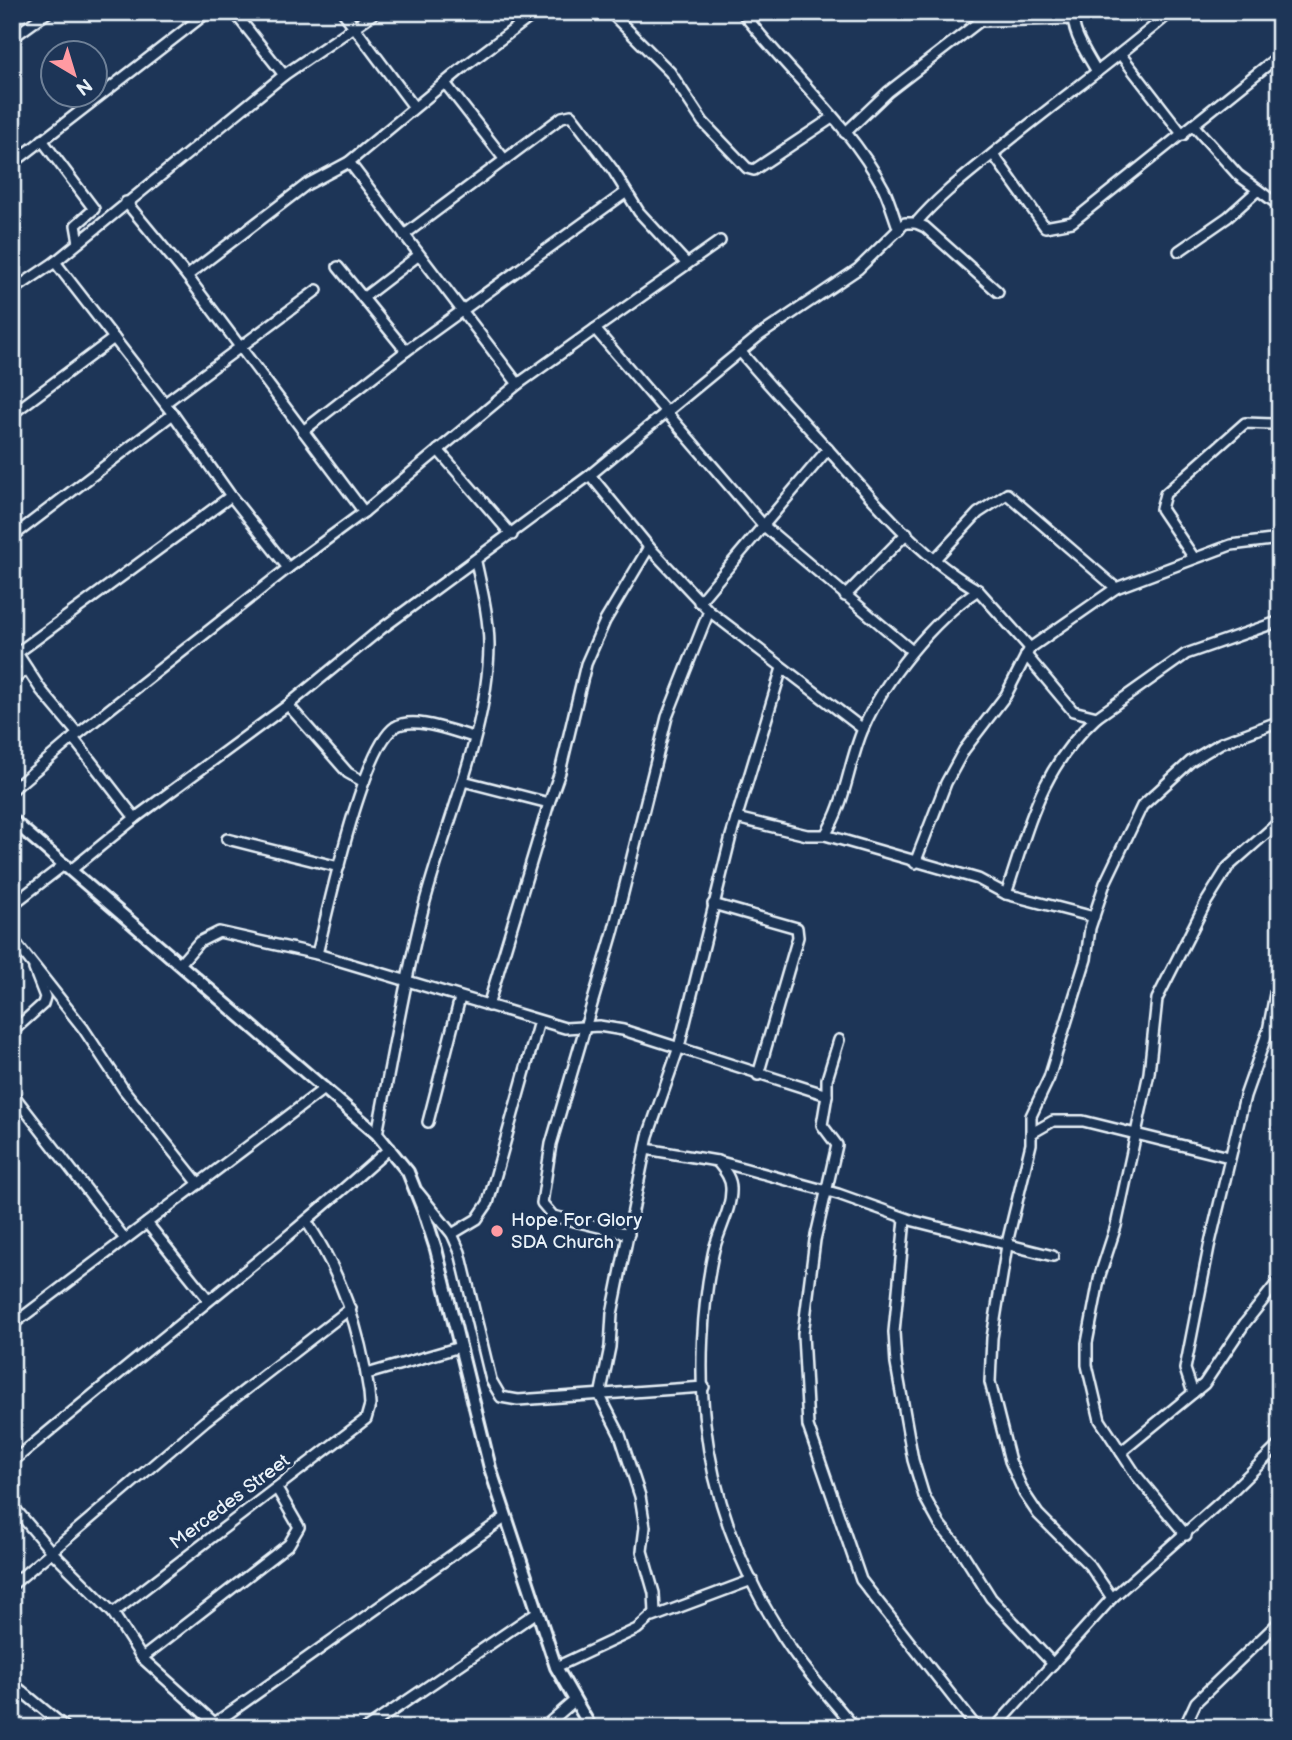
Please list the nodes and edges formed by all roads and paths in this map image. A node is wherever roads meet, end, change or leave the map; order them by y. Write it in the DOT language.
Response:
graph roads {
  1 [pos="48,12"];
  2 [pos="208,12"];
  3 [pos="234,12"];
  4 [pos="343,12"];
  5 [pos="376,12"];
  6 [pos="537,12"];
  7 [pos="610,12"];
  8 [pos="742,12"];
  9 [pos="1171,12"];
  10 [pos="1074,16"];
  11 [pos="980,17"];
  12 [pos="355,28"];
  13 [pos="12,38"];
  14 [pos="1121,55"];
  15 [pos="1280,55"];
  16 [pos="1097,72"];
  17 [pos="284,75"];
  18 [pos="444,83"];
  19 [pos="414,107"];
  20 [pos="832,118"];
  21 [pos="1194,126"];
  22 [pos="845,133"];
  23 [pos="1184,135"];
  24 [pos="43,140"];
  25 [pos="993,154"];
  26 [pos="505,160"];
  27 [pos="349,163"];
  28 [pos="12,164"];
  29 [pos="1258,190"];
  30 [pos="625,194"];
  31 [pos="127,202"];
  32 [pos="1280,206"];
  33 [pos="916,223"];
  34 [pos="899,230"];
  35 [pos="404,235"];
  36 [pos="720,241"];
  37 [pos="79,242"];
  38 [pos="1179,250"];
  39 [pos="419,255"];
  40 [pos="55,262"];
  41 [pos="687,264"];
  42 [pos="338,267"];
  43 [pos="187,276"];
  44 [pos="317,290"];
  45 [pos="12,291"];
  46 [pos="998,292"];
  47 [pos="363,298"];
  48 [pos="462,310"];
  49 [pos="595,329"];
  50 [pos="114,338"];
  51 [pos="240,350"];
  52 [pos="406,351"];
  53 [pos="740,351"];
  54 [pos="518,384"];
  55 [pos="165,404"];
  56 [pos="665,413"];
  57 [pos="12,414"];
  58 [pos="173,414"];
  59 [pos="1271,424"];
  60 [pos="303,431"];
  61 [pos="828,449"];
  62 [pos="438,450"];
  63 [pos="590,475"];
  64 [pos="231,496"];
  65 [pos="364,512"];
  66 [pos="764,526"];
  67 [pos="908,533"];
  68 [pos="512,535"];
  69 [pos="12,537"];
  70 [pos="1280,539"];
  71 [pos="649,547"];
  72 [pos="1194,558"];
  73 [pos="935,559"];
  74 [pos="476,562"];
  75 [pos="288,568"];
  76 [pos="1116,588"];
  77 [pos="978,590"];
  78 [pos="845,596"];
  79 [pos="699,602"];
  80 [pos="709,611"];
  81 [pos="1280,621"];
  82 [pos="15,650"];
  83 [pos="912,651"];
  84 [pos="1028,651"];
  85 [pos="782,668"];
  86 [pos="26,669"];
  87 [pos="12,681"];
  88 [pos="288,705"];
  89 [pos="1097,717"];
  90 [pos="1279,721"];
  91 [pos="863,729"];
  92 [pos="1280,732"];
  93 [pos="75,736"];
  94 [pos="474,737"];
  95 [pos="463,781"];
  96 [pos="364,782"];
  97 [pos="12,790"];
  98 [pos="549,803"];
  99 [pos="135,818"];
  100 [pos="736,818"];
  101 [pos="12,820"];
  102 [pos="1280,821"];
  103 [pos="825,835"];
  104 [pos="227,839"];
  105 [pos="915,863"];
  106 [pos="68,867"];
  107 [pos="339,867"];
  108 [pos="1006,894"];
  109 [pos="713,904"];
  110 [pos="12,905"];
  111 [pos="1094,917"];
  112 [pos="12,937"];
  113 [pos="317,954"];
  114 [pos="180,964"];
  115 [pos="34,967"];
  116 [pos="1280,967"];
  117 [pos="407,983"];
  118 [pos="460,998"];
  119 [pos="488,1006"];
  120 [pos="539,1021"];
  121 [pos="584,1028"];
  122 [pos="12,1032"];
  123 [pos="839,1040"];
  124 [pos="679,1047"];
  125 [pos="758,1075"];
  126 [pos="325,1088"];
  127 [pos="12,1093"];
  128 [pos="827,1095"];
  129 [pos="428,1122"];
  130 [pos="1032,1133"];
  131 [pos="377,1134"];
  132 [pos="1135,1134"];
  133 [pos="390,1148"];
  134 [pos="646,1149"];
  135 [pos="1229,1157"];
  136 [pos="717,1161"];
  137 [pos="199,1184"];
  138 [pos="413,1185"];
  139 [pos="824,1190"];
  140 [pos="905,1219"];
  141 [pos="307,1222"];
  142 [pos="146,1223"];
  143 [pos="452,1234"];
  144 [pos="629,1234"];
  145 [pos="125,1239"];
  146 [pos="1007,1245"];
  147 [pos="1053,1256"];
  148 [pos="1280,1279"];
  149 [pos="208,1299"];
  150 [pos="351,1308"];
  151 [pos="12,1325"];
  152 [pos="460,1347"];
  153 [pos="367,1374"];
  154 [pos="704,1387"];
  155 [pos="1193,1393"];
  156 [pos="600,1396"];
  157 [pos="1280,1444"];
  158 [pos="1121,1452"];
  159 [pos="12,1461"];
  160 [pos="277,1489"];
  161 [pos="12,1506"];
  162 [pos="506,1517"];
  163 [pos="1185,1535"];
  164 [pos="50,1550"];
  165 [pos="752,1580"];
  166 [pos="12,1584"];
  167 [pos="1112,1598"];
  168 [pos="537,1612"];
  169 [pos="113,1613"];
  170 [pos="653,1617"];
  171 [pos="1280,1621"];
  172 [pos="142,1658"];
  173 [pos="1053,1664"];
  174 [pos="556,1667"];
  175 [pos="12,1683"];
  176 [pos="574,1701"];
  177 [pos="218,1726"];
  178 [pos="66,1728"];
  179 [pos="367,1728"];
  180 [pos="544,1728"];
  181 [pos="591,1728"];
  182 [pos="855,1728"];
  183 [pos="977,1728"];
  184 [pos="995,1728"];
  185 [pos="1184,1728"];
  1 -- 13 [label="street"];
  2 -- 24 [label="street"];
  3 -- 17 [label="street"];
  4 -- 12 [label="street"];
  5 -- 12 [label="street"];
  6 -- 18 [label="street"];
  7 -- 20 [label="street"];
  8 -- 20 [label="street"];
  9 -- 14 [label="street"];
  10 -- 11 [label="street"];
  10 -- 16 [label="street"];
  11 -- 22 [label="street"];
  12 -- 17 [label="street"];
  12 -- 19 [label="street"];
  14 -- 16 [label="street"];
  14 -- 23 [label="street"];
  15 -- 21 [label="street"];
  16 -- 25 [label="street"];
  17 -- 31 [label="street"];
  18 -- 19 [label="street"];
  18 -- 26 [label="street"];
  19 -- 27 [label="street"];
  20 -- 22 [label="street"];
  21 -- 23 [label="street"];
  21 -- 29 [label="street"];
  22 -- 34 [label="street"];
  23 -- 25 [label="street"];
  24 -- 28 [label="street"];
  24 -- 37 [label="street"];
  25 -- 33 [label="street"];
  26 -- 30 [label="street"];
  26 -- 35 [label="street"];
  27 -- 35 [label="street"];
  27 -- 43 [label="street"];
  29 -- 32 [label="street"];
  29 -- 38 [label="street"];
  30 -- 41 [label="street"];
  30 -- 48 [label="street"];
  31 -- 37 [label="street"];
  31 -- 43 [label="street"];
  33 -- 34 [label="street"];
  33 -- 46 [label="street"];
  34 -- 53 [label="street"];
  35 -- 39 [label="street"];
  36 -- 41 [label="street"];
  37 -- 40 [label="street"];
  39 -- 47 [label="street"];
  39 -- 48 [label="street"];
  40 -- 45 [label="street"];
  40 -- 50 [label="street"];
  41 -- 49 [label="street"];
  42 -- 47 [label="street"];
  43 -- 51 [label="street"];
  44 -- 51 [label="street"];
  47 -- 52 [label="street"];
  48 -- 52 [label="street"];
  48 -- 54 [label="street"];
  49 -- 54 [label="street"];
  49 -- 56 [label="street"];
  50 -- 55 [label="street"];
  50 -- 57 [label="street"];
  51 -- 55 [label="street"];
  51 -- 60 [label="street"];
  52 -- 60 [label="street"];
  53 -- 56 [label="street"];
  53 -- 61 [label="street"];
  54 -- 62 [label="street"];
  55 -- 58 [label="street"];
  56 -- 63 [label="street"];
  56 -- 66 [label="street"];
  58 -- 64 [label="street"];
  58 -- 69 [label="street"];
  59 -- 72 [label="street"];
  60 -- 65 [label="street"];
  61 -- 66 [label="street"];
  61 -- 67 [label="street"];
  62 -- 65 [label="street"];
  62 -- 68 [label="street"];
  63 -- 68 [label="street"];
  63 -- 71 [label="street"];
  64 -- 75 [label="street"];
  64 -- 82 [label="street"];
  65 -- 75 [label="street"];
  66 -- 78 [label="street"];
  66 -- 79 [label="street"];
  67 -- 73 [label="street"];
  67 -- 78 [label="street"];
  68 -- 74 [label="street"];
  70 -- 72 [label="street"];
  71 -- 79 [label="street"];
  71 -- 98 [label="street"];
  72 -- 76 [label="street"];
  73 -- 76 [label="street"];
  73 -- 77 [label="street"];
  74 -- 88 [label="street"];
  74 -- 94 [label="street"];
  75 -- 93 [label="street"];
  76 -- 84 [label="street"];
  77 -- 83 [label="street"];
  77 -- 84 [label="street"];
  78 -- 83 [label="street"];
  79 -- 80 [label="street"];
  80 -- 85 [label="street"];
  80 -- 121 [label="street"];
  81 -- 89 [label="street"];
  82 -- 86 [label="street"];
  83 -- 91 [label="street"];
  84 -- 89 [label="street"];
  84 -- 105 [label="street"];
  85 -- 91 [label="street"];
  85 -- 100 [label="street"];
  86 -- 87 [label="street"];
  86 -- 93 [label="street"];
  88 -- 96 [label="street"];
  88 -- 99 [label="street"];
  89 -- 108 [label="street"];
  90 -- 92 [label="street"];
  90 -- 111 [label="street"];
  91 -- 103 [label="street"];
  93 -- 97 [label="street"];
  93 -- 99 [label="street"];
  94 -- 95 [label="street"];
  94 -- 96 [label="street"];
  95 -- 98 [label="street"];
  95 -- 117 [label="street"];
  96 -- 107 [label="street"];
  98 -- 119 [label="street"];
  99 -- 106 [label="street"];
  100 -- 103 [label="street"];
  100 -- 109 [label="street"];
  101 -- 106 [label="street"];
  102 -- 132 [label="street"];
  103 -- 105 [label="street"];
  104 -- 107 [label="street"];
  105 -- 108 [label="street"];
  106 -- 110 [label="street"];
  106 -- 114 [label="street"];
  107 -- 113 [label="street"];
  108 -- 111 [label="street"];
  109 -- 124 [label="street"];
  109 -- 125 [label="street"];
  111 -- 130 [label="street"];
  112 -- 115 [label="street"];
  113 -- 114 [label="street"];
  113 -- 117 [label="street"];
  114 -- 126 [label="street"];
  115 -- 122 [label="street"];
  115 -- 137 [label="street"];
  116 -- 135 [label="street"];
  117 -- 118 [label="street"];
  117 -- 131 [label="street"];
  118 -- 119 [label="street"];
  118 -- 129 [label="street"];
  119 -- 120 [label="street"];
  120 -- 121 [label="street"];
  120 -- 143 [label="street"];
  121 -- 124 [label="street"];
  121 -- 144 [label="street"];
  123 -- 128 [label="street"];
  124 -- 125 [label="street"];
  124 -- 134 [label="street"];
  125 -- 128 [label="street"];
  126 -- 131 [label="street"];
  126 -- 137 [label="street"];
  127 -- 145 [label="street"];
  128 -- 139 [label="street"];
  130 -- 132 [label="street"];
  130 -- 146 [label="street"];
  131 -- 133 [label="street"];
  132 -- 135 [label="street"];
  132 -- 158 [label="street"];
  133 -- 138 [label="street"];
  133 -- 141 [label="street"];
  134 -- 136 [label="street"];
  134 -- 144 [label="street"];
  135 -- 155 [label="street"];
  136 -- 139 [label="street"];
  136 -- 154 [label="street"];
  137 -- 142 [label="street"];
  138 -- 143 [label="street"];
  138 -- 152 [label="street"];
  139 -- 140 [label="street"];
  139 -- 183 [label="street"];
  140 -- 146 [label="street"];
  140 -- 173 [label="street"];
  141 -- 149 [label="street"];
  141 -- 150 [label="street"];
  142 -- 145 [label="street"];
  142 -- 149 [label="street"];
  143 -- 156 [label="street"];
  144 -- 156 [label="street"];
  145 -- 151 [label="street"];
  146 -- 147 [label="street"];
  146 -- 167 [label="street"];
  148 -- 155 [label="street"];
  149 -- 159 [label="street"];
  150 -- 153 [label="street"];
  150 -- 164 [label="street"];
  152 -- 153 [label="street"];
  152 -- 162 [label="street"];
  153 -- 160 [label="street, Mercedes Street"];
  154 -- 156 [label="street"];
  154 -- 165 [label="street"];
  155 -- 158 [label="street"];
  156 -- 170 [label="street"];
  157 -- 163 [label="street"];
  158 -- 163 [label="street"];
  160 -- 169 [label="street, Mercedes Street"];
  160 -- 172 [label="street"];
  161 -- 164 [label="street"];
  162 -- 168 [label="street"];
  162 -- 177 [label="street"];
  163 -- 167 [label="street"];
  164 -- 166 [label="street"];
  164 -- 169 [label="street"];
  165 -- 170 [label="street"];
  165 -- 182 [label="street"];
  167 -- 173 [label="street"];
  168 -- 174 [label="street"];
  168 -- 179 [label="street"];
  169 -- 172 [label="street"];
  170 -- 174 [label="street"];
  171 -- 185 [label="street"];
  172 -- 177 [label="street"];
  173 -- 184 [label="street"];
  174 -- 176 [label="street"];
  175 -- 178 [label="street"];
  176 -- 180 [label="street"];
  176 -- 181 [label="street"];
}
